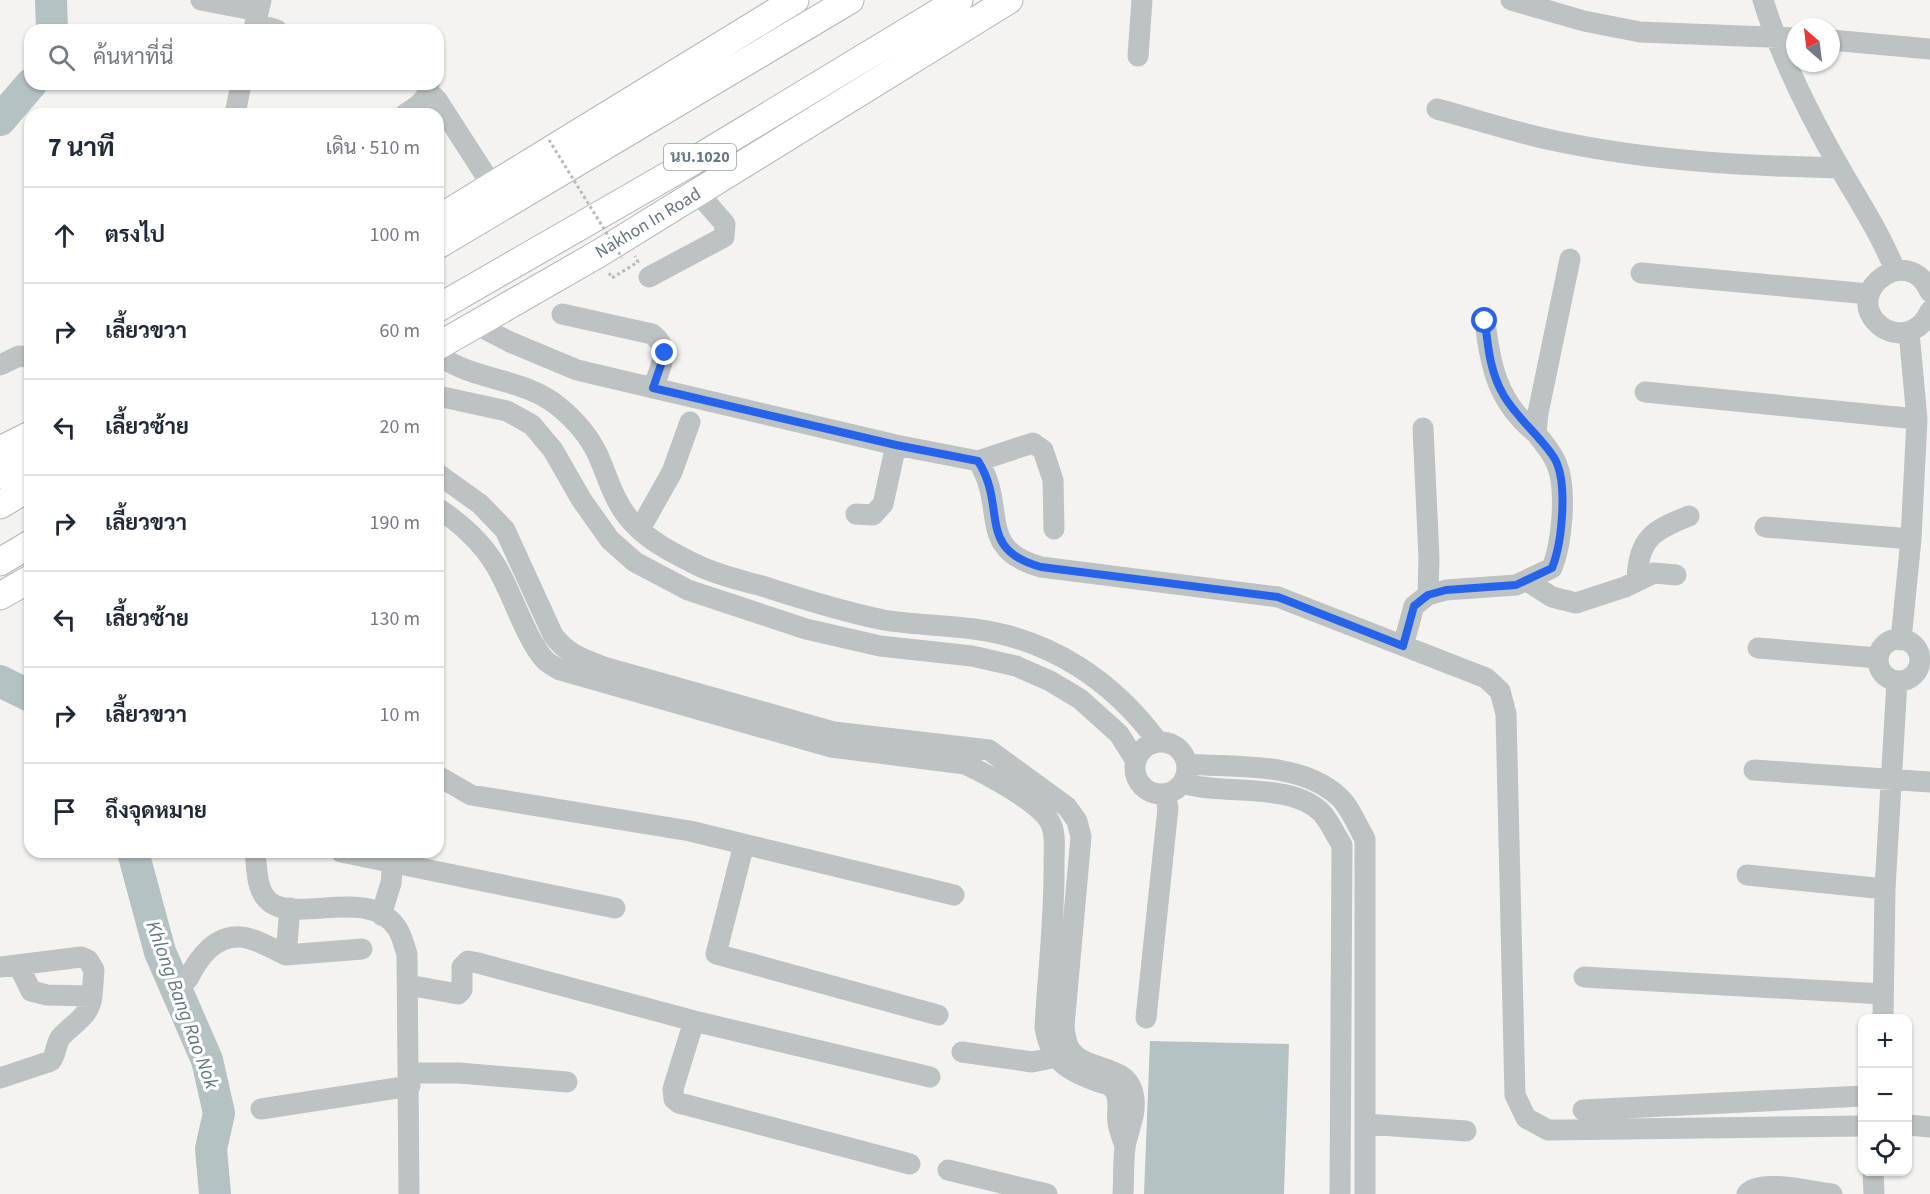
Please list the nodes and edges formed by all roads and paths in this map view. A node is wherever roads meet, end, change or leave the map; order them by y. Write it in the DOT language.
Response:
graph roads {
  1 [pos="201,0"];
  2 [pos="795,0"];
  3 [pos="850,0"];
  4 [pos="959,0"];
  5 [pos="1009,0"];
  6 [pos="1142,0"];
  7 [pos="1511,0"];
  8 [pos="1763,0"];
  9 [pos="257,16"];
  10 [pos="1785,38"];
  11 [pos="1840,41"];
  12 [pos="1930,49"];
  13 [pos="1138,56"];
  14 [pos="240,90"];
  15 [pos="428,90"];
  16 [pos="430,90"];
  17 [pos="236,108"];
  18 [pos="416,108"];
  19 [pos="442,108"];
  20 [pos="1437,109"];
  21 [pos="444,111"];
  22 [pos="549,140"];
  23 [pos="1840,168"];
  24 [pos="493,187"];
  25 [pos="697,192"];
  26 [pos="444,216"];
  27 [pos="444,241"];
  28 [pos="622,258"];
  29 [pos="1570,259"];
  30 [pos="1895,270"];
  31 [pos="1641,273"];
  32 [pos="649,277"];
  33 [pos="1930,292"];
  34 [pos="1869,294"];
  35 [pos="444,305"];
  36 [pos="1930,311"];
  37 [pos="562,314"];
  38 [pos="1485,321"];
  39 [pos="475,324"];
  40 [pos="1909,332"];
  41 [pos="444,342"];
  42 [pos="24,356"];
  43 [pos="444,358"];
  44 [pos="0,365"];
  45 [pos="497,381"];
  46 [pos="653,388"];
  47 [pos="1645,392"];
  48 [pos="444,397"];
  49 [pos="484,406"];
  50 [pos="1917,419"];
  51 [pos="690,422"];
  52 [pos="1423,428"];
  53 [pos="1536,433"];
  54 [pos="24,438"];
  55 [pos="896,445"];
  56 [pos="0,450"];
  57 [pos="24,461"];
  58 [pos="978,461"];
  59 [pos="0,475"];
  60 [pos="444,478"];
  61 [pos="608,483"];
  62 [pos="24,491"];
  63 [pos="462,491"];
  64 [pos="581,499"];
  65 [pos="0,505"];
  66 [pos="444,508"];
  67 [pos="444,511"];
  68 [pos="856,514"];
  69 [pos="1689,516"];
  70 [pos="1765,527"];
  71 [pos="640,529"];
  72 [pos="1054,529"];
  73 [pos="1911,539"];
  74 [pos="24,548"];
  75 [pos="0,562"];
  76 [pos="725,575"];
  77 [pos="1676,575"];
  78 [pos="1637,580"];
  79 [pos="1527,581"];
  80 [pos="24,582"];
  81 [pos="1428,595"];
  82 [pos="0,596"];
  83 [pos="24,600"];
  84 [pos="716,601"];
  85 [pos="0,613"];
  86 [pos="1901,639"];
  87 [pos="1024,640"];
  88 [pos="1403,646"];
  89 [pos="1758,648"];
  90 [pos="1878,658"];
  91 [pos="1925,663"];
  92 [pos="1016,666"];
  93 [pos="601,675"];
  94 [pos="1896,681"];
  95 [pos="1158,742"];
  96 [pos="887,748"];
  97 [pos="1136,761"];
  98 [pos="1754,770"];
  99 [pos="1889,778"];
  100 [pos="444,779"];
  101 [pos="1178,780"];
  102 [pos="1930,782"];
  103 [pos="744,844"];
  104 [pos="256,858"];
  105 [pos="372,858"];
  106 [pos="393,862"];
  107 [pos="1747,875"];
  108 [pos="1054,889"];
  109 [pos="1885,889"];
  110 [pos="1076,893"];
  111 [pos="954,895"];
  112 [pos="290,908"];
  113 [pos="615,908"];
  114 [pos="381,915"];
  115 [pos="362,949"];
  116 [pos="286,955"];
  117 [pos="10,967"];
  118 [pos="1584,977"];
  119 [pos="188,979"];
  120 [pos="408,985"];
  121 [pos="1883,994"];
  122 [pos="92,996"];
  123 [pos="1883,1014"];
  124 [pos="938,1015"];
  125 [pos="1146,1018"];
  126 [pos="694,1021"];
  127 [pos="1343,1031"];
  128 [pos="1366,1031"];
  129 [pos="962,1052"];
  130 [pos="1063,1055"];
  131 [pos="930,1077"];
  132 [pos="0,1078"];
  133 [pos="410,1080"];
  134 [pos="567,1082"];
  135 [pos="1858,1096"];
  136 [pos="261,1109"];
  137 [pos="1582,1110"];
  138 [pos="1365,1124"];
  139 [pos="1912,1125"];
  140 [pos="1858,1126"];
  141 [pos="1930,1127"];
  142 [pos="1466,1131"];
  143 [pos="910,1164"];
  144 [pos="948,1170"];
  145 [pos="1874,1176"];
  146 [pos="409,1194"];
  147 [pos="1047,1194"];
  148 [pos="1123,1194"];
  149 [pos="1341,1194"];
  150 [pos="1365,1194"];
  151 [pos="1747,1194"];
  152 [pos="1832,1194"];
  153 [pos="1874,1194"];
  1 -- 9 [label="street"];
  2 -- 24 [label="main road"];
  3 -- 27 [label="main road"];
  4 -- 35 [label="main road, Nakhon In Road / นบ.1020"];
  5 -- 25 [label="main road, Nakhon In Road / นบ.1020"];
  6 -- 13 [label="street"];
  7 -- 10 [label="street"];
  8 -- 10 [label="street"];
  10 -- 23 [label="street"];
  11 -- 12 [label="street"];
  14 -- 17 [label="street"];
  15 -- 18 [label="street"];
  16 -- 19 [label="street"];
  20 -- 23 [label="street"];
  21 -- 24 [label="street"];
  22 -- 28 [label="path, bridge"];
  23 -- 30 [label="street"];
  24 -- 26 [label="main road"];
  25 -- 32 [label="street"];
  25 -- 39 [label="main road, Nakhon In Road / นบ.1020"];
  29 -- 53 [label="street"];
  30 -- 33 [label="street"];
  30 -- 34 [label="street"];
  31 -- 34 [label="street"];
  34 -- 40 [label="street"];
  36 -- 40 [label="street"];
  37 -- 46 [label="street"];
  38 -- 53 [label="street"];
  39 -- 41 [label="main road, Nakhon In Road / นบ.1020"];
  39 -- 46 [label="street"];
  40 -- 50 [label="street"];
  42 -- 44 [label="street"];
  43 -- 45 [label="street"];
  45 -- 49 [label="street"];
  45 -- 61 [label="street"];
  46 -- 55 [label="street"];
  47 -- 50 [label="street"];
  48 -- 49 [label="street"];
  49 -- 64 [label="street"];
  50 -- 73 [label="street"];
  51 -- 71 [label="street"];
  52 -- 81 [label="street"];
  53 -- 79 [label="street"];
  54 -- 56 [label="main road"];
  55 -- 58 [label="street"];
  55 -- 68 [label="street"];
  57 -- 59 [label="main road"];
  58 -- 72 [label="street"];
  58 -- 88 [label="street"];
  60 -- 63 [label="street"];
  61 -- 64 [label="street"];
  61 -- 71 [label="street"];
  62 -- 65 [label="main road"];
  63 -- 66 [label="street"];
  63 -- 93 [label="street"];
  64 -- 84 [label="street"];
  67 -- 93 [label="street"];
  69 -- 78 [label="street"];
  70 -- 73 [label="street"];
  71 -- 76 [label="street"];
  73 -- 86 [label="street"];
  74 -- 75 [label="main road"];
  76 -- 84 [label="street"];
  76 -- 87 [label="street"];
  77 -- 78 [label="street"];
  78 -- 79 [label="street"];
  79 -- 81 [label="street"];
  80 -- 82 [label="main road"];
  81 -- 88 [label="street"];
  83 -- 85 [label="main road"];
  84 -- 92 [label="street"];
  86 -- 90 [label="street"];
  86 -- 91 [label="street"];
  87 -- 92 [label="street"];
  87 -- 95 [label="street"];
  88 -- 140 [label="street"];
  89 -- 90 [label="street"];
  90 -- 94 [label="street"];
  91 -- 94 [label="street"];
  92 -- 97 [label="street"];
  93 -- 96 [label="street"];
  94 -- 99 [label="street"];
  95 -- 97 [label="street"];
  95 -- 101 [label="street"];
  96 -- 108 [label="street"];
  96 -- 110 [label="street"];
  97 -- 101 [label="street"];
  98 -- 99 [label="street"];
  99 -- 102 [label="street"];
  99 -- 109 [label="street"];
  100 -- 103 [label="street"];
  101 -- 125 [label="street"];
  101 -- 127 [label="street"];
  101 -- 128 [label="street"];
  103 -- 111 [label="street"];
  103 -- 124 [label="street"];
  104 -- 112 [label="street"];
  105 -- 106 [label="street"];
  106 -- 113 [label="street"];
  106 -- 114 [label="street"];
  107 -- 109 [label="street"];
  108 -- 110 [label="street"];
  108 -- 130 [label="street"];
  109 -- 121 [label="street"];
  110 -- 130 [label="street"];
  112 -- 114 [label="street"];
  112 -- 116 [label="street"];
  114 -- 120 [label="street"];
  115 -- 116 [label="street"];
  116 -- 119 [label="street"];
  117 -- 122 [label="street"];
  117 -- 122 [label="street"];
  118 -- 121 [label="street"];
  120 -- 126 [label="street"];
  120 -- 133 [label="street"];
  121 -- 123 [label="street"];
  122 -- 132 [label="street"];
  126 -- 131 [label="street"];
  126 -- 143 [label="street"];
  127 -- 128 [label="street"];
  127 -- 149 [label="street"];
  128 -- 138 [label="street"];
  129 -- 130 [label="street"];
  130 -- 148 [label="street"];
  133 -- 134 [label="street"];
  133 -- 136 [label="street"];
  133 -- 146 [label="street"];
  135 -- 137 [label="street"];
  138 -- 142 [label="street"];
  138 -- 150 [label="street"];
  139 -- 141 [label="street"];
  144 -- 147 [label="street"];
  145 -- 153 [label="street"];
  151 -- 152 [label="street"];
}
